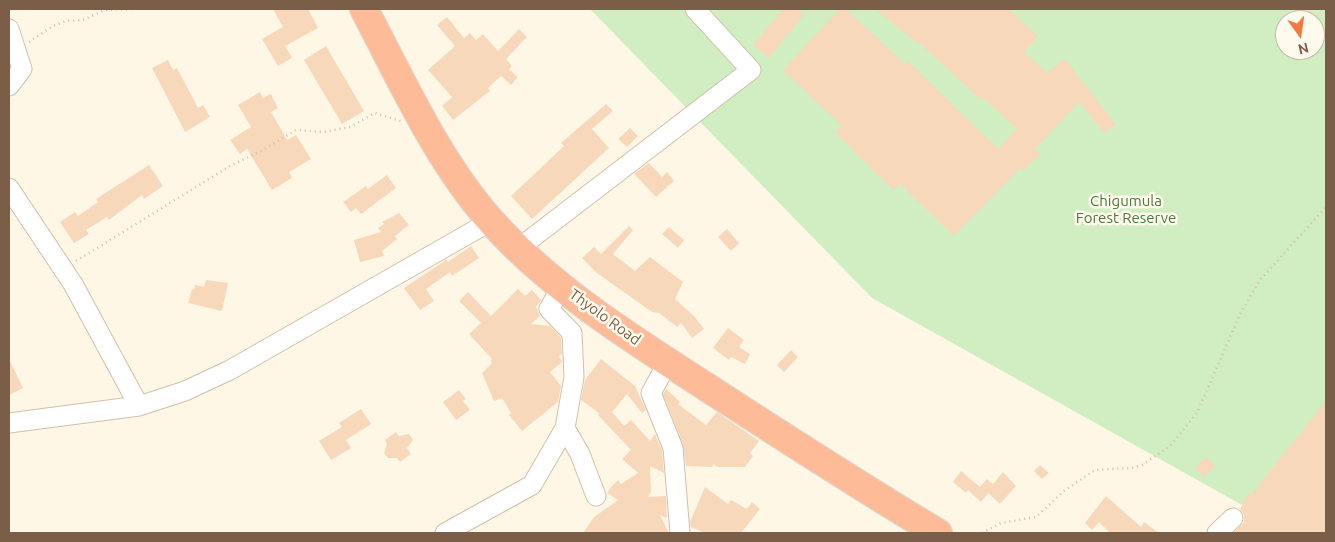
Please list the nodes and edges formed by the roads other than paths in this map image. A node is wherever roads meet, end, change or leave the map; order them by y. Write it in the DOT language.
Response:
graph roads {
  1 [pos="364,9"];
  2 [pos="695,9"];
  3 [pos="9,29"];
  4 [pos="9,86"];
  5 [pos="9,188"];
  6 [pos="491,221"];
  7 [pos="519,248"];
  8 [pos="562,286"];
  9 [pos="668,362"];
  10 [pos="139,406"];
  11 [pos="9,423"];
  12 [pos="564,428"];
  13 [pos="596,496"];
  14 [pos="1233,518"];
  15 [pos="445,533"];
  16 [pos="680,533"];
  17 [pos="938,533"];
  18 [pos="1217,533"];
  1 -- 6 [label="highway, Thyolo Road"];
  2 -- 7 [label="street"];
  3 -- 4 [label="street"];
  5 -- 10 [label="street"];
  6 -- 7 [label="highway, Thyolo Road"];
  6 -- 10 [label="street"];
  7 -- 8 [label="highway, Thyolo Road"];
  8 -- 9 [label="highway, Thyolo Road"];
  8 -- 12 [label="street"];
  9 -- 16 [label="street"];
  9 -- 17 [label="highway, Thyolo Road"];
  10 -- 11 [label="street"];
  12 -- 13 [label="street"];
  12 -- 15 [label="street"];
  14 -- 18 [label="street"];
}
